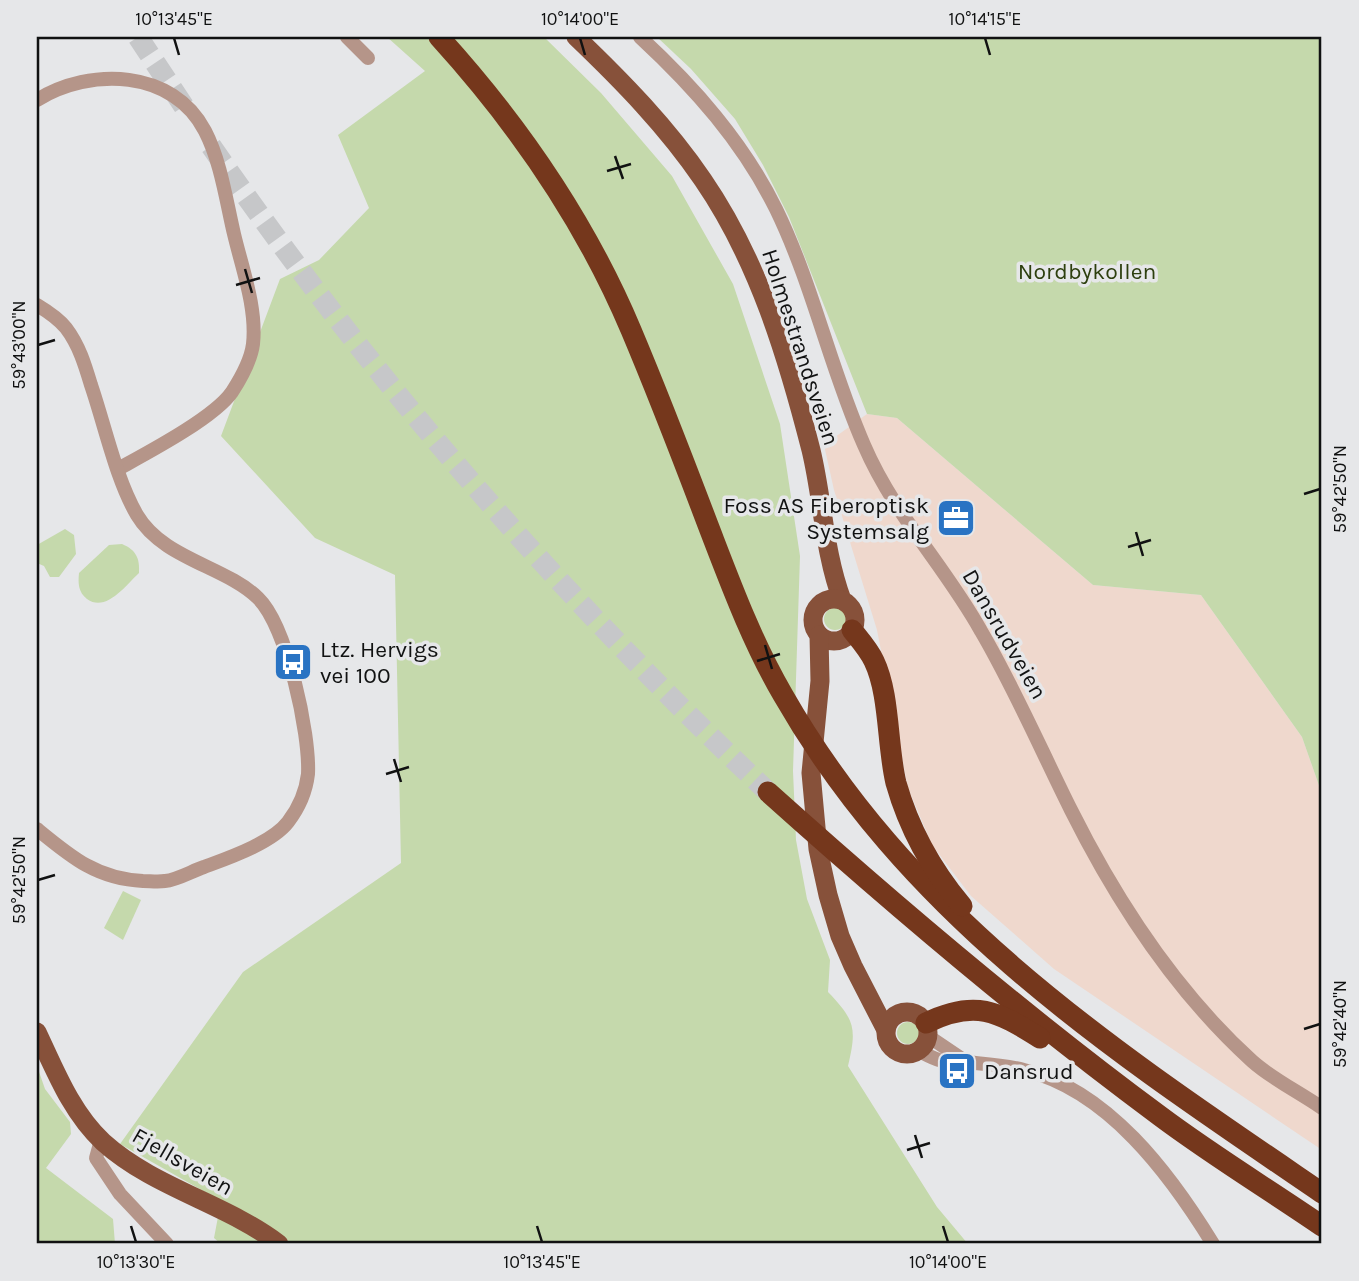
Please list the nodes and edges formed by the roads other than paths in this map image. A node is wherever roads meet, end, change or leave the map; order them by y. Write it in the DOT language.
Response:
graph roads {
  1 [pos="346,37"];
  2 [pos="439,37"];
  3 [pos="576,37"];
  4 [pos="640,37"];
  5 [pos="368,58"];
  6 [pos="37,100"];
  7 [pos="37,305"];
  8 [pos="118,470"];
  9 [pos="834,600"];
  10 [pos="836,635"];
  11 [pos="768,792"];
  12 [pos="37,829"];
  13 [pos="869,994"];
  14 [pos="1058,1006"];
  15 [pos="900,1013"];
  16 [pos="886,1030"];
  17 [pos="37,1032"];
  18 [pos="924,1037"];
  19 [pos="1322,1108"];
  20 [pos="1162,1118"];
  21 [pos="101,1140"];
  22 [pos="1322,1193"];
  23 [pos="1322,1226"];
  24 [pos="167,1244"];
  25 [pos="279,1244"];
  26 [pos="1213,1244"];
  1 -- 5 [label="street"];
  2 -- 14 [label="highway"];
  3 -- 9 [label="main road, Holmestrandsveien"];
  4 -- 19 [label="street, Dansrudveien"];
  6 -- 8 [label="street"];
  7 -- 8 [label="street"];
  8 -- 12 [label="street"];
  9 -- 10 [label="main road"];
  9 -- 10 [label="main road"];
  10 -- 13 [label="main road"];
  10 -- 14 [label="highway"];
  11 -- 20 [label="highway"];
  13 -- 15 [label="main road"];
  13 -- 16 [label="main road"];
  14 -- 22 [label="highway"];
  15 -- 16 [label="main road"];
  15 -- 18 [label="main road"];
  16 -- 18 [label="main road"];
  17 -- 21 [label="main road, Fjellsveien"];
  18 -- 20 [label="highway"];
  18 -- 26 [label="street"];
  20 -- 23 [label="highway"];
  21 -- 24 [label="street"];
  21 -- 25 [label="main road, Fjellsveien"];
}
